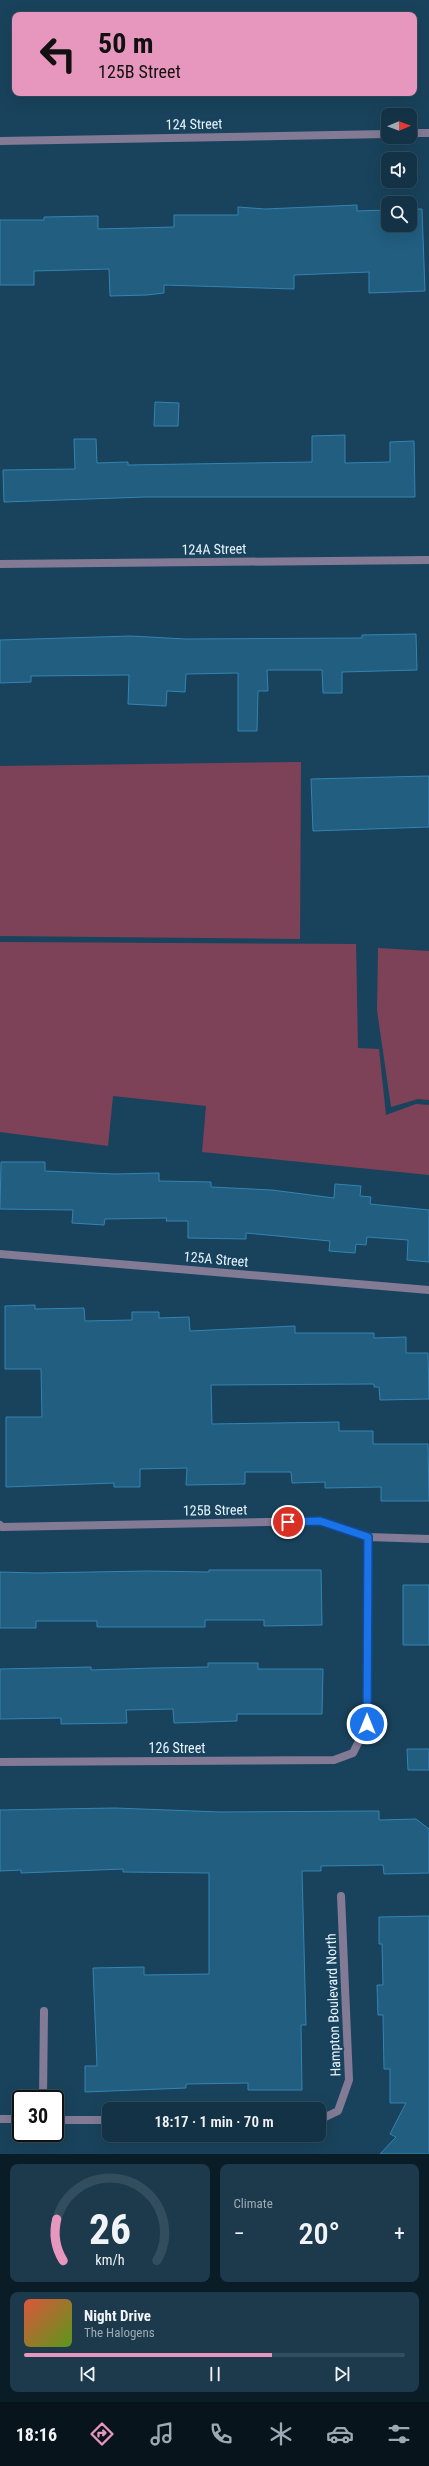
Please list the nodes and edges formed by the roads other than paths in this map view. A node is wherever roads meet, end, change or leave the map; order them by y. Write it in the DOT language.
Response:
graph roads {
  1 [pos="417,133"];
  2 [pos="429,133"];
  3 [pos="381,134"];
  4 [pos="0,141"];
  5 [pos="429,560"];
  6 [pos="0,564"];
  7 [pos="0,1254"];
  8 [pos="429,1290"];
  9 [pos="0,1526"];
  10 [pos="368,1537"];
  11 [pos="429,1539"];
  12 [pos="0,1762"];
  13 [pos="341,1896"];
  14 [pos="44,2011"];
  15 [pos="43,2090"];
  16 [pos="326,2117"];
  17 [pos="0,2119"];
  18 [pos="12,2119"];
  19 [pos="64,2120"];
  20 [pos="102,2120"];
  1 -- 2 [label="street"];
  3 -- 4 [label="street, 124 Street"];
  5 -- 6 [label="street, 124A Street"];
  7 -- 8 [label="street, 125A Street"];
  9 -- 10 [label="street, 125B Street"];
  10 -- 11 [label="street, 125B Street"];
  10 -- 12 [label="street, 126 Street"];
  13 -- 16 [label="street, Hampton Boulevard North"];
  14 -- 15 [label="street"];
  17 -- 18 [label="street"];
  19 -- 20 [label="street"];
}
